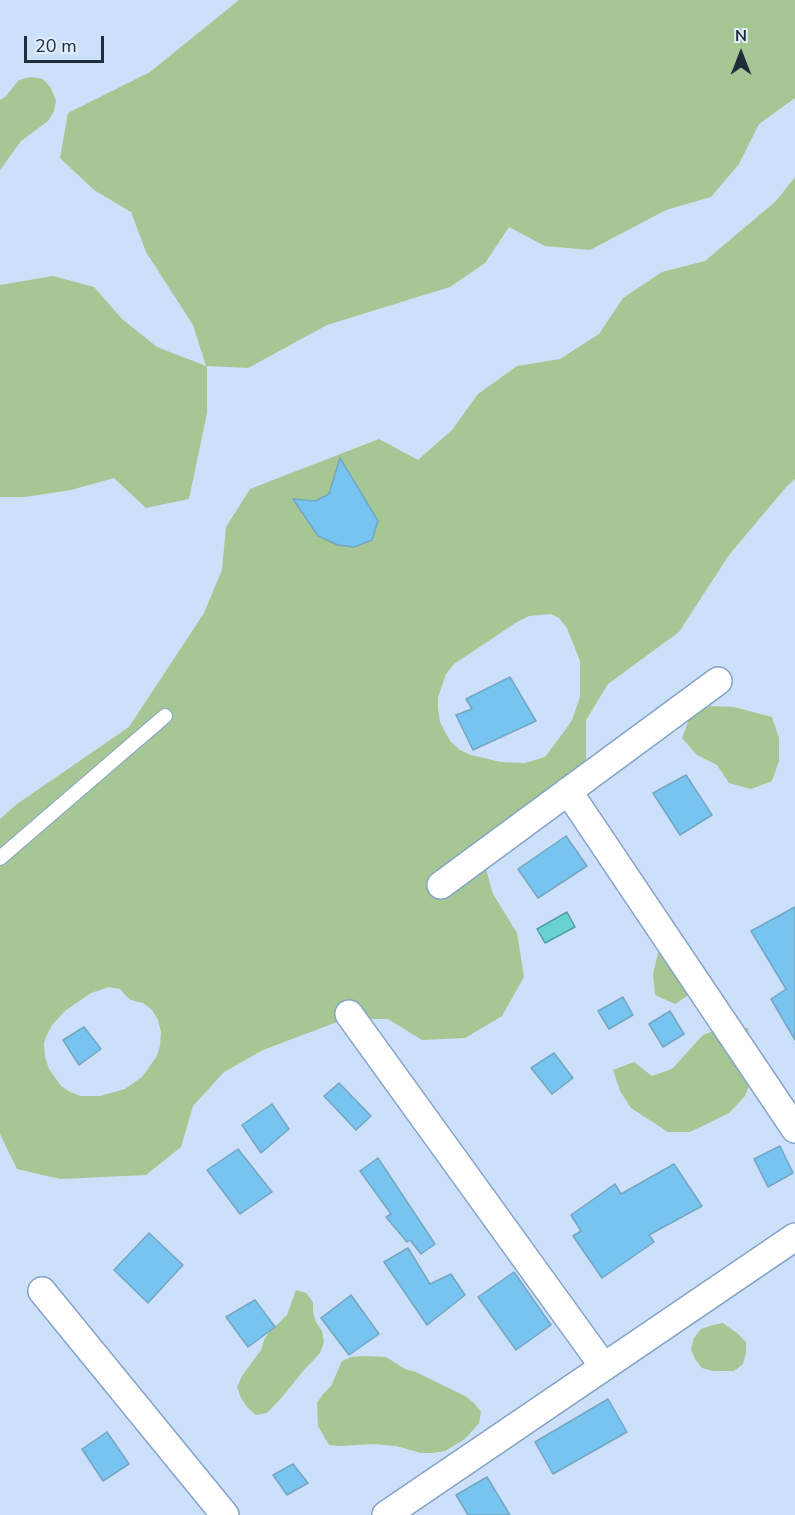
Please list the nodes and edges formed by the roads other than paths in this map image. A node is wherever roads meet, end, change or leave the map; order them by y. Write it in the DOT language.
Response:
graph roads {
  1 [pos="718,681"];
  2 [pos="165,716"];
  3 [pos="568,791"];
  4 [pos="0,858"];
  5 [pos="441,885"];
  6 [pos="349,1014"];
  7 [pos="795,1129"];
  8 [pos="795,1237"];
  9 [pos="42,1291"];
  10 [pos="604,1367"];
  11 [pos="225,1515"];
  12 [pos="386,1515"];
  1 -- 3 [label="street"];
  2 -- 4 [label="lane"];
  3 -- 5 [label="street"];
  3 -- 7 [label="street"];
  6 -- 10 [label="street"];
  8 -- 10 [label="street"];
  9 -- 11 [label="street"];
  10 -- 12 [label="street"];
}
